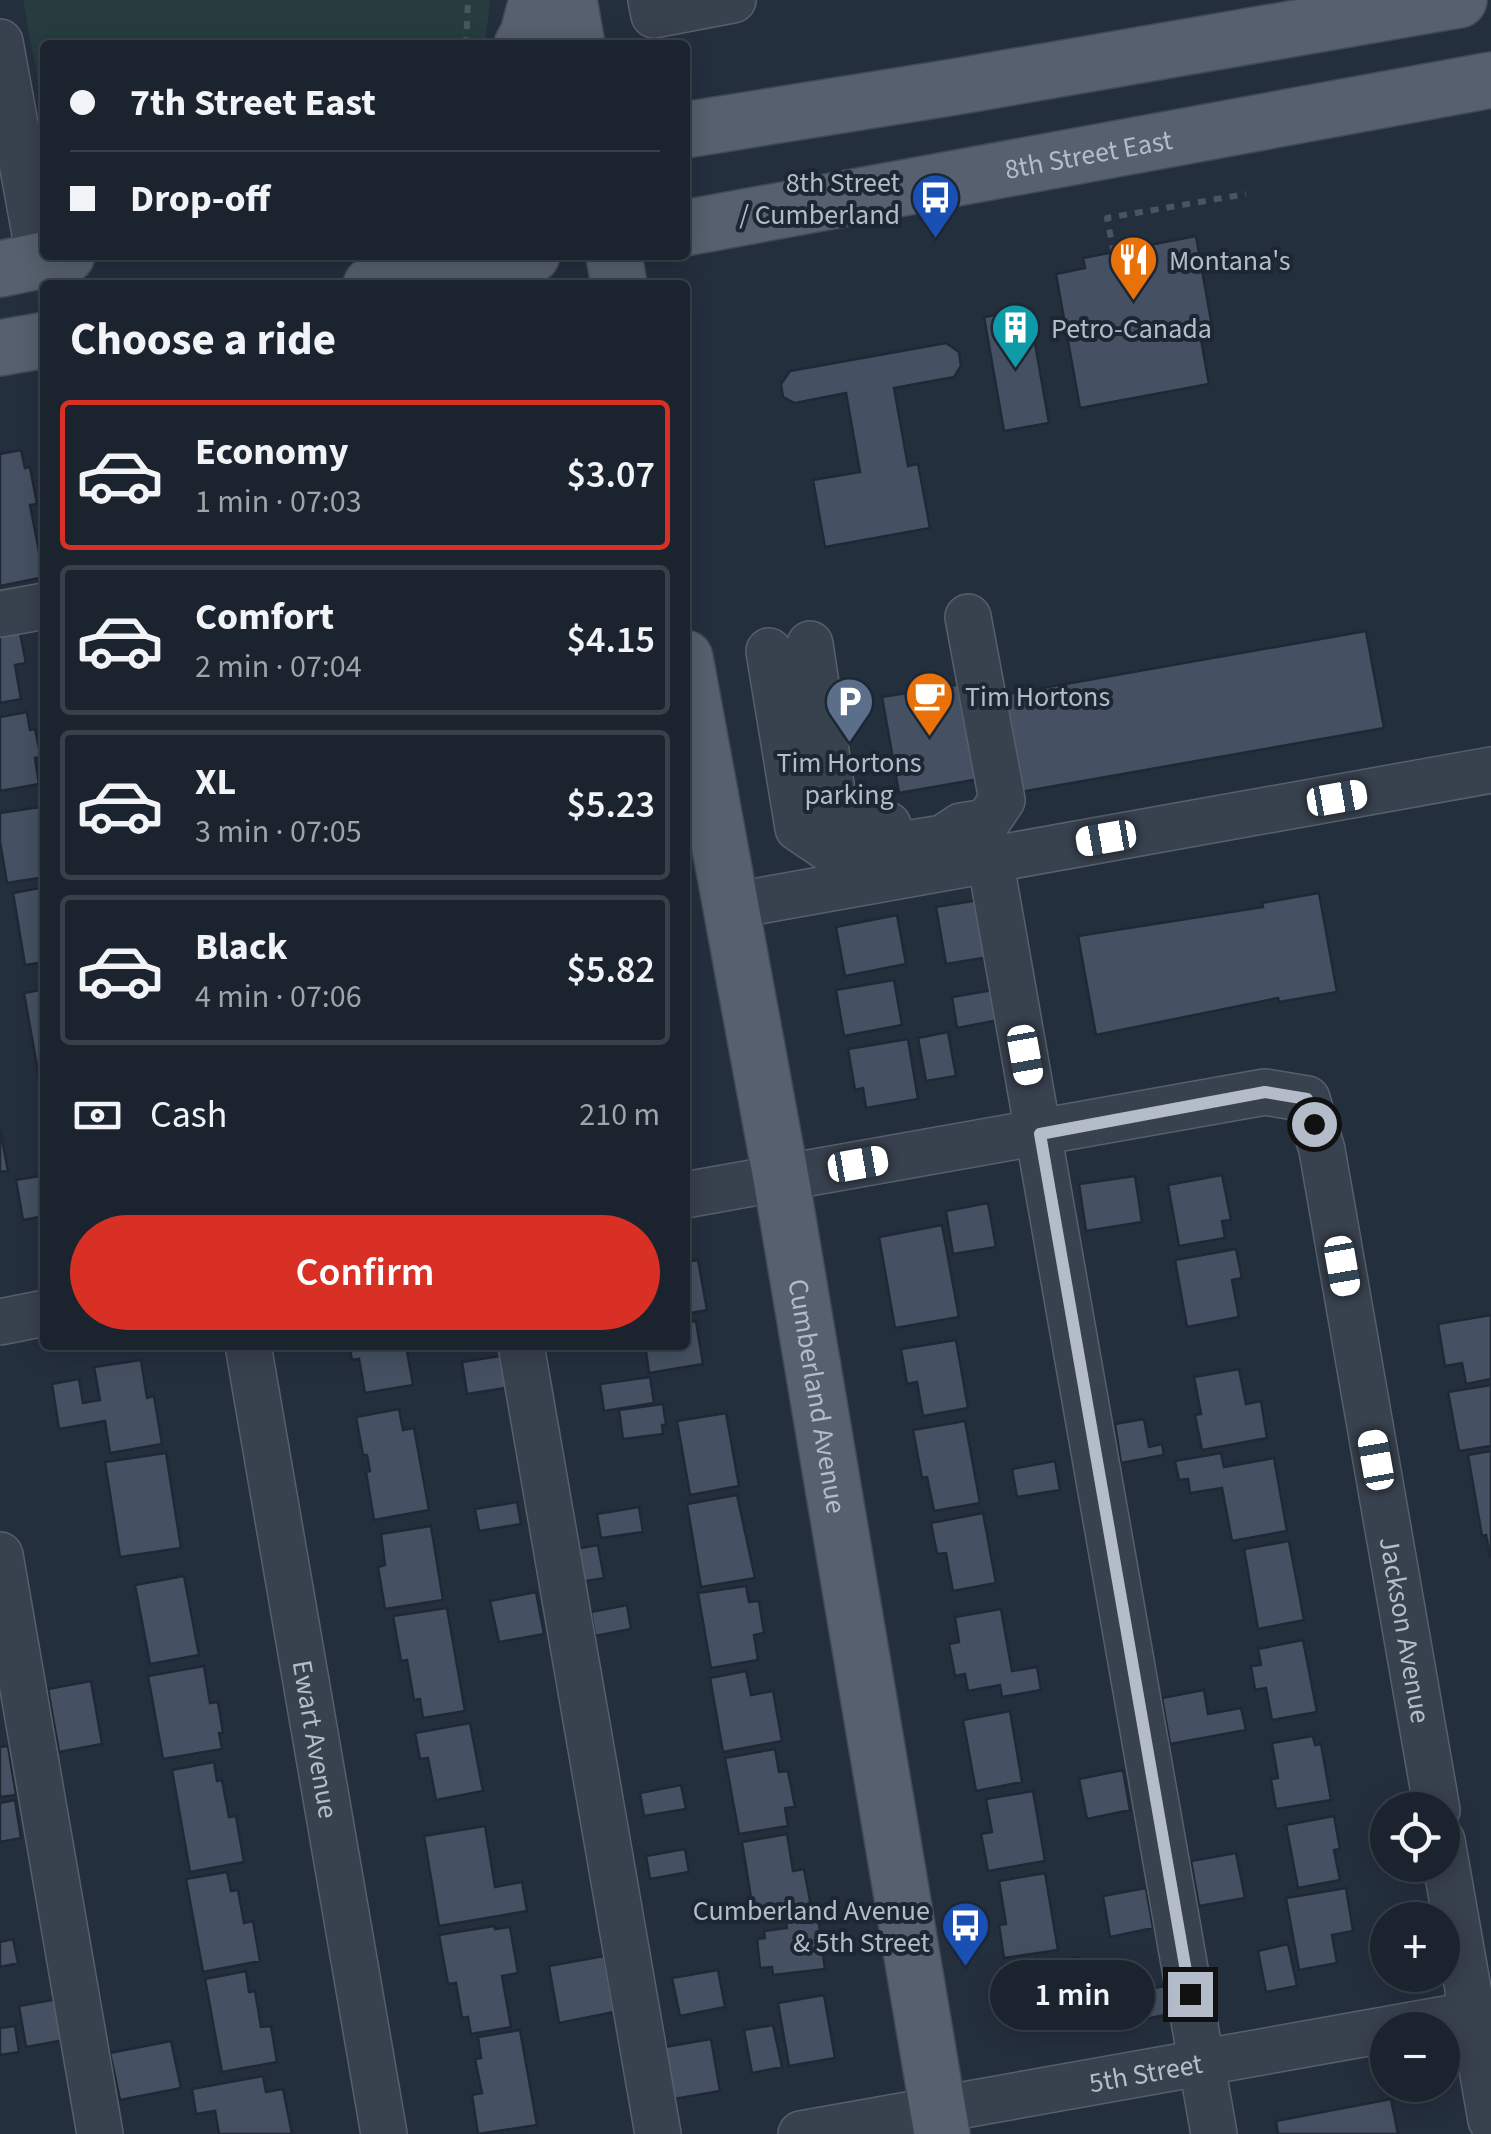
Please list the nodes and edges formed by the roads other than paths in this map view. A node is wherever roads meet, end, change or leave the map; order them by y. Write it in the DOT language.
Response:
graph roads {
  1 [pos="537,0"];
  2 [pos="570,0"];
  3 [pos="651,0"];
  4 [pos="733,0"];
  5 [pos="1458,0"];
  6 [pos="525,40"];
  7 [pos="576,40"];
  8 [pos="0,42"];
  9 [pos="1491,80"];
  10 [pos="690,129"];
  11 [pos="690,227"];
  12 [pos="505,260"];
  13 [pos="36,262"];
  14 [pos="398,280"];
  15 [pos="40,341"];
  16 [pos="0,348"];
  17 [pos="40,607"];
  18 [pos="0,614"];
  19 [pos="968,616"];
  20 [pos="789,647"];
  21 [pos="690,684"];
  22 [pos="1491,770"];
  23 [pos="976,843"];
  24 [pos="732,906"];
  25 [pos="1040,1134"];
  26 [pos="781,1178"];
  27 [pos="690,1194"];
  28 [pos="40,1314"];
  29 [pos="0,1322"];
  30 [pos="249,1350"];
  31 [pos="522,1350"];
  32 [pos="0,1556"];
  33 [pos="1434,1792"];
  34 [pos="1452,1882"];
  35 [pos="1482,2012"];
  36 [pos="1202,2062"];
  37 [pos="1491,2120"];
  38 [pos="940,2122"];
  39 [pos="100,2134"];
  40 [pos="384,2134"];
  41 [pos="658,2134"];
  42 [pos="801,2134"];
  43 [pos="1214,2134"];
  1 -- 6 [label="main road"];
  2 -- 7 [label="main road"];
  3 -- 4 [label="street"];
  5 -- 10 [label="main road"];
  8 -- 13 [label="street"];
  9 -- 11 [label="main road, 8th Street East"];
  12 -- 14 [label="main road"];
  15 -- 16 [label="main road"];
  17 -- 18 [label="street"];
  19 -- 23 [label="street"];
  20 -- 23 [label="street"];
  21 -- 24 [label="main road, Cumberland Avenue"];
  22 -- 23 [label="street"];
  23 -- 24 [label="street"];
  23 -- 25 [label="street"];
  24 -- 26 [label="main road, Cumberland Avenue"];
  25 -- 26 [label="street"];
  25 -- 33 [label="street, Jackson Avenue"];
  25 -- 36 [label="street"];
  26 -- 27 [label="street"];
  26 -- 38 [label="main road, Cumberland Avenue"];
  28 -- 29 [label="street"];
  30 -- 40 [label="street, Ewart Avenue"];
  31 -- 41 [label="street"];
  32 -- 39 [label="street"];
  34 -- 35 [label="street"];
  35 -- 36 [label="street, 5th Street"];
  35 -- 37 [label="street"];
  36 -- 38 [label="street, 5th Street"];
  36 -- 43 [label="street"];
  38 -- 42 [label="street, 5th Street"];
}
